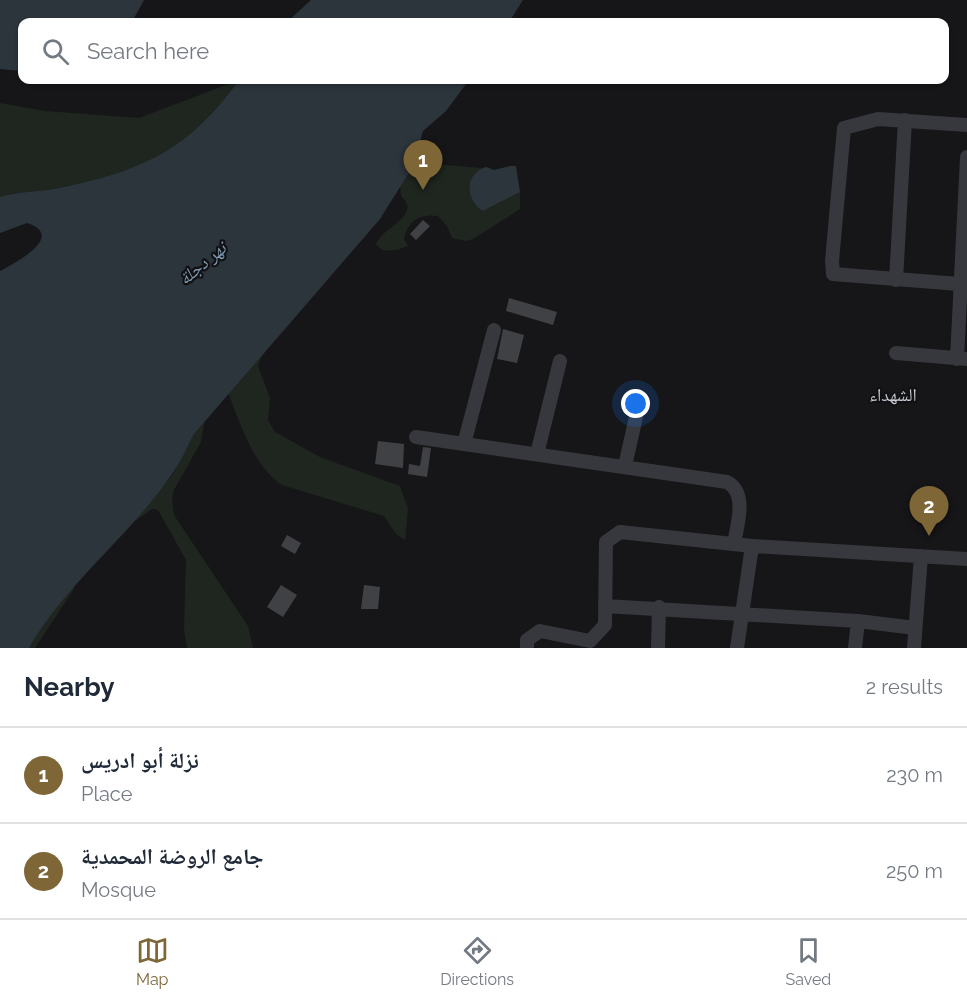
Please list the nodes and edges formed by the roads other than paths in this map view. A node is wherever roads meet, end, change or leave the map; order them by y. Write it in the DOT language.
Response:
graph roads {
  1 [pos="905,120"];
  2 [pos="967,125"];
  3 [pos="967,157"];
  4 [pos="966,195"];
  5 [pos="896,280"];
  6 [pos="959,284"];
  7 [pos="494,330"];
  8 [pos="896,353"];
  9 [pos="962,359"];
  10 [pos="560,362"];
  11 [pos="640,399"];
  12 [pos="416,437"];
  13 [pos="464,444"];
  14 [pos="537,454"];
  15 [pos="625,466"];
  16 [pos="734,544"];
  17 [pos="752,546"];
  18 [pos="921,556"];
  19 [pos="967,559"];
  20 [pos="605,606"];
  21 [pos="659,608"];
  22 [pos="743,613"];
  23 [pos="858,621"];
  24 [pos="915,628"];
  25 [pos="527,648"];
  26 [pos="658,648"];
  27 [pos="737,648"];
  28 [pos="855,648"];
  29 [pos="914,648"];
  1 -- 2 [label="street"];
  1 -- 5 [label="street"];
  1 -- 5 [label="street"];
  3 -- 4 [label="street"];
  4 -- 6 [label="street"];
  5 -- 6 [label="street"];
  6 -- 9 [label="street"];
  7 -- 13 [label="street"];
  8 -- 9 [label="street"];
  10 -- 14 [label="street"];
  11 -- 15 [label="street"];
  12 -- 13 [label="street"];
  13 -- 14 [label="street"];
  14 -- 15 [label="street"];
  15 -- 16 [label="street"];
  16 -- 17 [label="street"];
  16 -- 20 [label="street"];
  17 -- 18 [label="street"];
  17 -- 22 [label="street"];
  18 -- 19 [label="street"];
  18 -- 24 [label="street"];
  20 -- 21 [label="street"];
  20 -- 25 [label="street"];
  21 -- 22 [label="street"];
  21 -- 26 [label="street"];
  22 -- 23 [label="street"];
  22 -- 27 [label="street"];
  23 -- 24 [label="street"];
  23 -- 28 [label="street"];
  24 -- 29 [label="street"];
}
